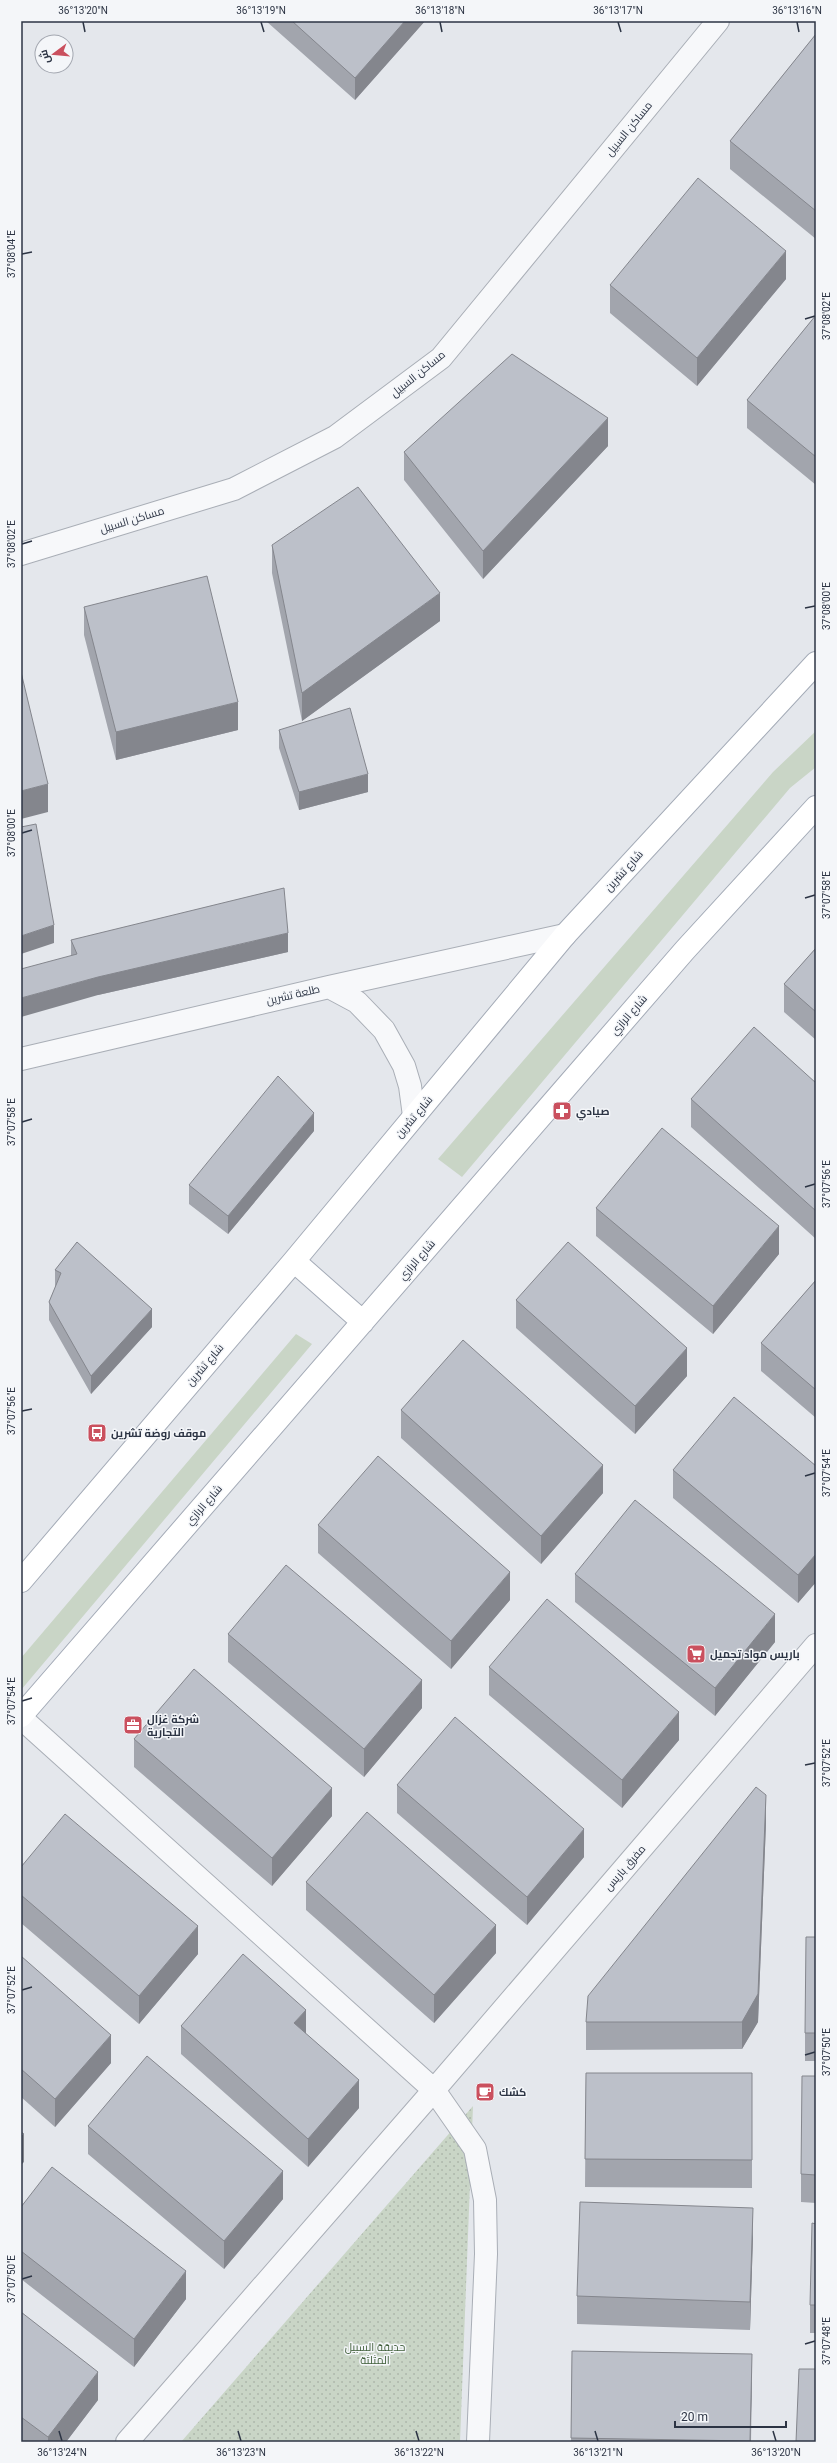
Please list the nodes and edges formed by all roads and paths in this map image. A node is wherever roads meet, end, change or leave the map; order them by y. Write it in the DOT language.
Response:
graph roads {
  1 [pos="718,21"];
  2 [pos="21,554"];
  3 [pos="816,663"];
  4 [pos="816,807"];
  5 [pos="565,935"];
  6 [pos="329,987"];
  7 [pos="21,1059"];
  8 [pos="414,1116"];
  9 [pos="294,1261"];
  10 [pos="363,1322"];
  11 [pos="21,1581"];
  12 [pos="816,1645"];
  13 [pos="21,1717"];
  14 [pos="434,2090"];
  15 [pos="127,2442"];
  16 [pos="478,2442"];
  1 -- 2 [label="street, مساكن السبيل"];
  3 -- 5 [label="main road, شارع تشرين"];
  4 -- 10 [label="main road, شارع الرازي"];
  5 -- 6 [label="street, طلعة تشرين"];
  5 -- 8 [label="main road, شارع تشرين"];
  6 -- 7 [label="street, طلعة تشرين"];
  6 -- 8 [label="street"];
  8 -- 9 [label="main road, شارع تشرين"];
  9 -- 10 [label="main road"];
  9 -- 11 [label="main road, شارع تشرين"];
  10 -- 13 [label="main road, شارع الرازي"];
  12 -- 14 [label="street, مفرق باريس"];
  13 -- 14 [label="street"];
  14 -- 15 [label="street, مفرق باريس"];
  14 -- 16 [label="street"];
}
